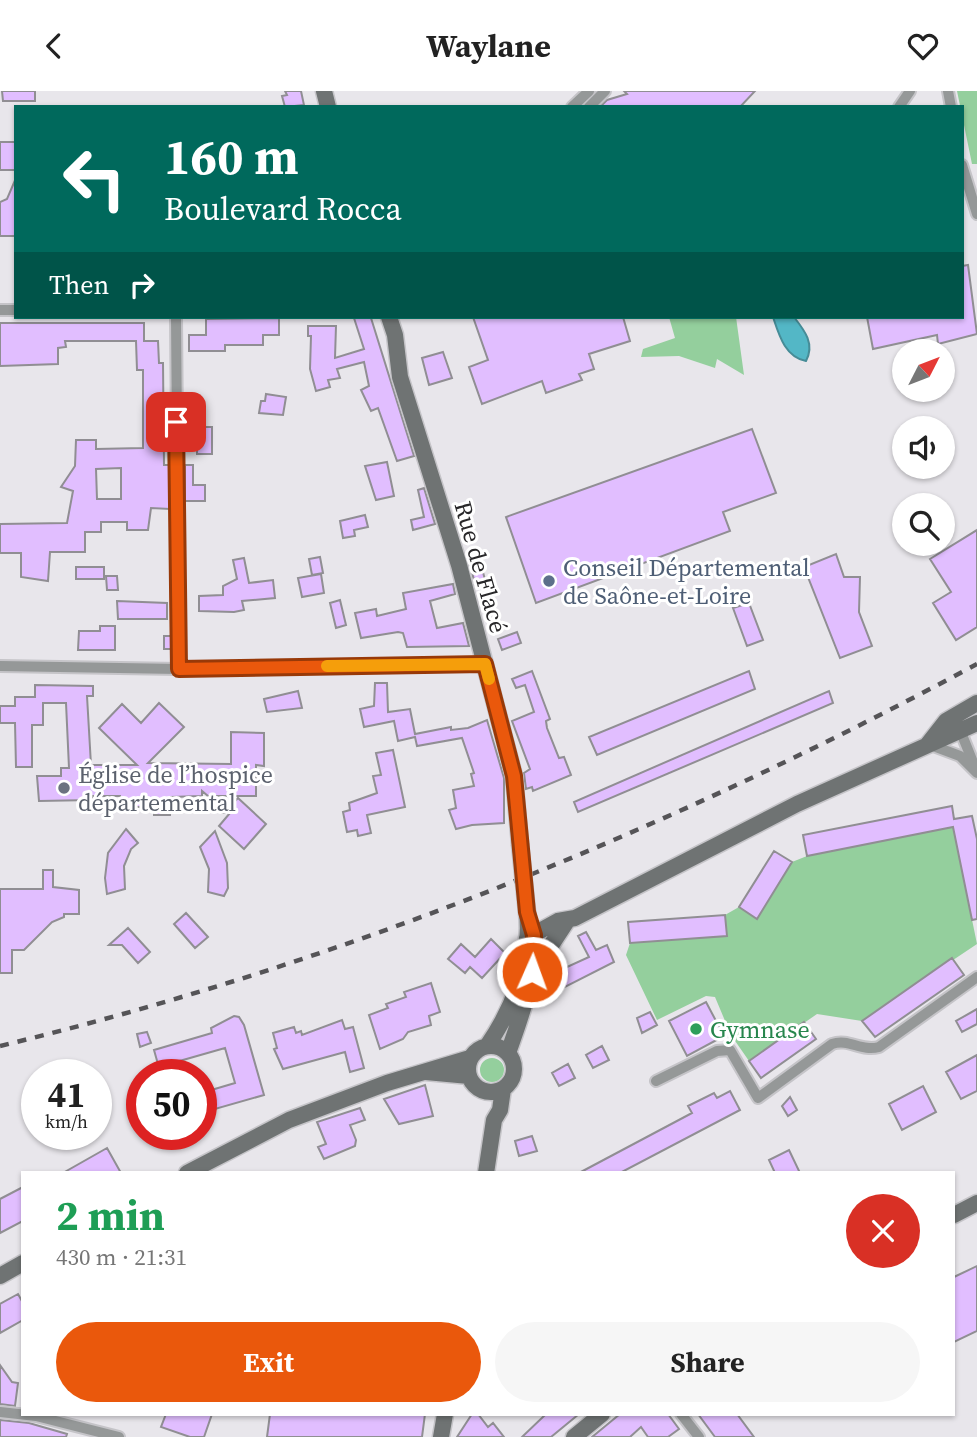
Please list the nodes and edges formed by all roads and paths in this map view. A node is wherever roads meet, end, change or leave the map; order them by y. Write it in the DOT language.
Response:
graph roads {
  1 [pos="589,91"];
  2 [pos="605,91"];
  3 [pos="574,105"];
  4 [pos="591,105"];
  5 [pos="964,172"];
  6 [pos="977,214"];
  7 [pos="176,319"];
  8 [pos="389,319"];
  9 [pos="485,664"];
  10 [pos="0,666"];
  11 [pos="179,669"];
  12 [pos="971,720"];
  13 [pos="928,744"];
  14 [pos="977,773"];
  15 [pos="567,921"];
  16 [pos="531,937"];
  17 [pos="977,978"];
  18 [pos="525,1008"];
  19 [pos="487,1046"];
  20 [pos="508,1053"];
  21 [pos="470,1058"];
  22 [pos="423,1072"];
  23 [pos="469,1076"];
  24 [pos="656,1081"];
  25 [pos="503,1089"];
  26 [pos="481,1090"];
  27 [pos="494,1119"];
  28 [pos="191,1171"];
  29 [pos="486,1171"];
  30 [pos="977,1203"];
  31 [pos="955,1214"];
  32 [pos="21,1264"];
  33 [pos="0,1276"];
  34 [pos="0,1412"];
  35 [pos="21,1415"];
  36 [pos="24,1416"];
  37 [pos="444,1416"];
  38 [pos="600,1416"];
  39 [pos="683,1416"];
  40 [pos="119,1437"];
  41 [pos="441,1437"];
  42 [pos="574,1437"];
  43 [pos="699,1437"];
  1 -- 3 [label="street"];
  2 -- 4 [label="street"];
  5 -- 6 [label="street"];
  7 -- 11 [label="street"];
  8 -- 9 [label="main road, Rue de Flacé"];
  9 -- 11 [label="street"];
  9 -- 16 [label="main road, Rue de Flacé, bridge"];
  10 -- 11 [label="street"];
  12 -- 13 [label="main road"];
  12 -- 14 [label="street"];
  13 -- 14 [label="street"];
  13 -- 15 [label="main road"];
  15 -- 16 [label="main road"];
  15 -- 18 [label="main road, Rue de Flacé"];
  16 -- 18 [label="main road, Rue de Flacé"];
  16 -- 19 [label="main road, Rue de Flacé"];
  17 -- 24 [label="street"];
  18 -- 20 [label="main road, Rue de Flacé"];
  19 -- 20 [label="main road"];
  19 -- 21 [label="main road, Rue de Flacé"];
  20 -- 25 [label="main road, Rue de Flacé"];
  21 -- 22 [label="main road, Rue de Flacé"];
  21 -- 23 [label="main road"];
  22 -- 23 [label="main road"];
  22 -- 28 [label="main road, Rue de Flacé"];
  23 -- 26 [label="main road"];
  25 -- 26 [label="main road"];
  25 -- 27 [label="main road, Rue de Flacé"];
  26 -- 27 [label="main road"];
  27 -- 29 [label="main road, Rue de Flacé"];
  30 -- 31 [label="main road"];
  32 -- 33 [label="main road"];
  34 -- 35 [label="street"];
  36 -- 40 [label="street"];
  37 -- 41 [label="main road"];
  38 -- 42 [label="main road"];
  39 -- 43 [label="street"];
}
